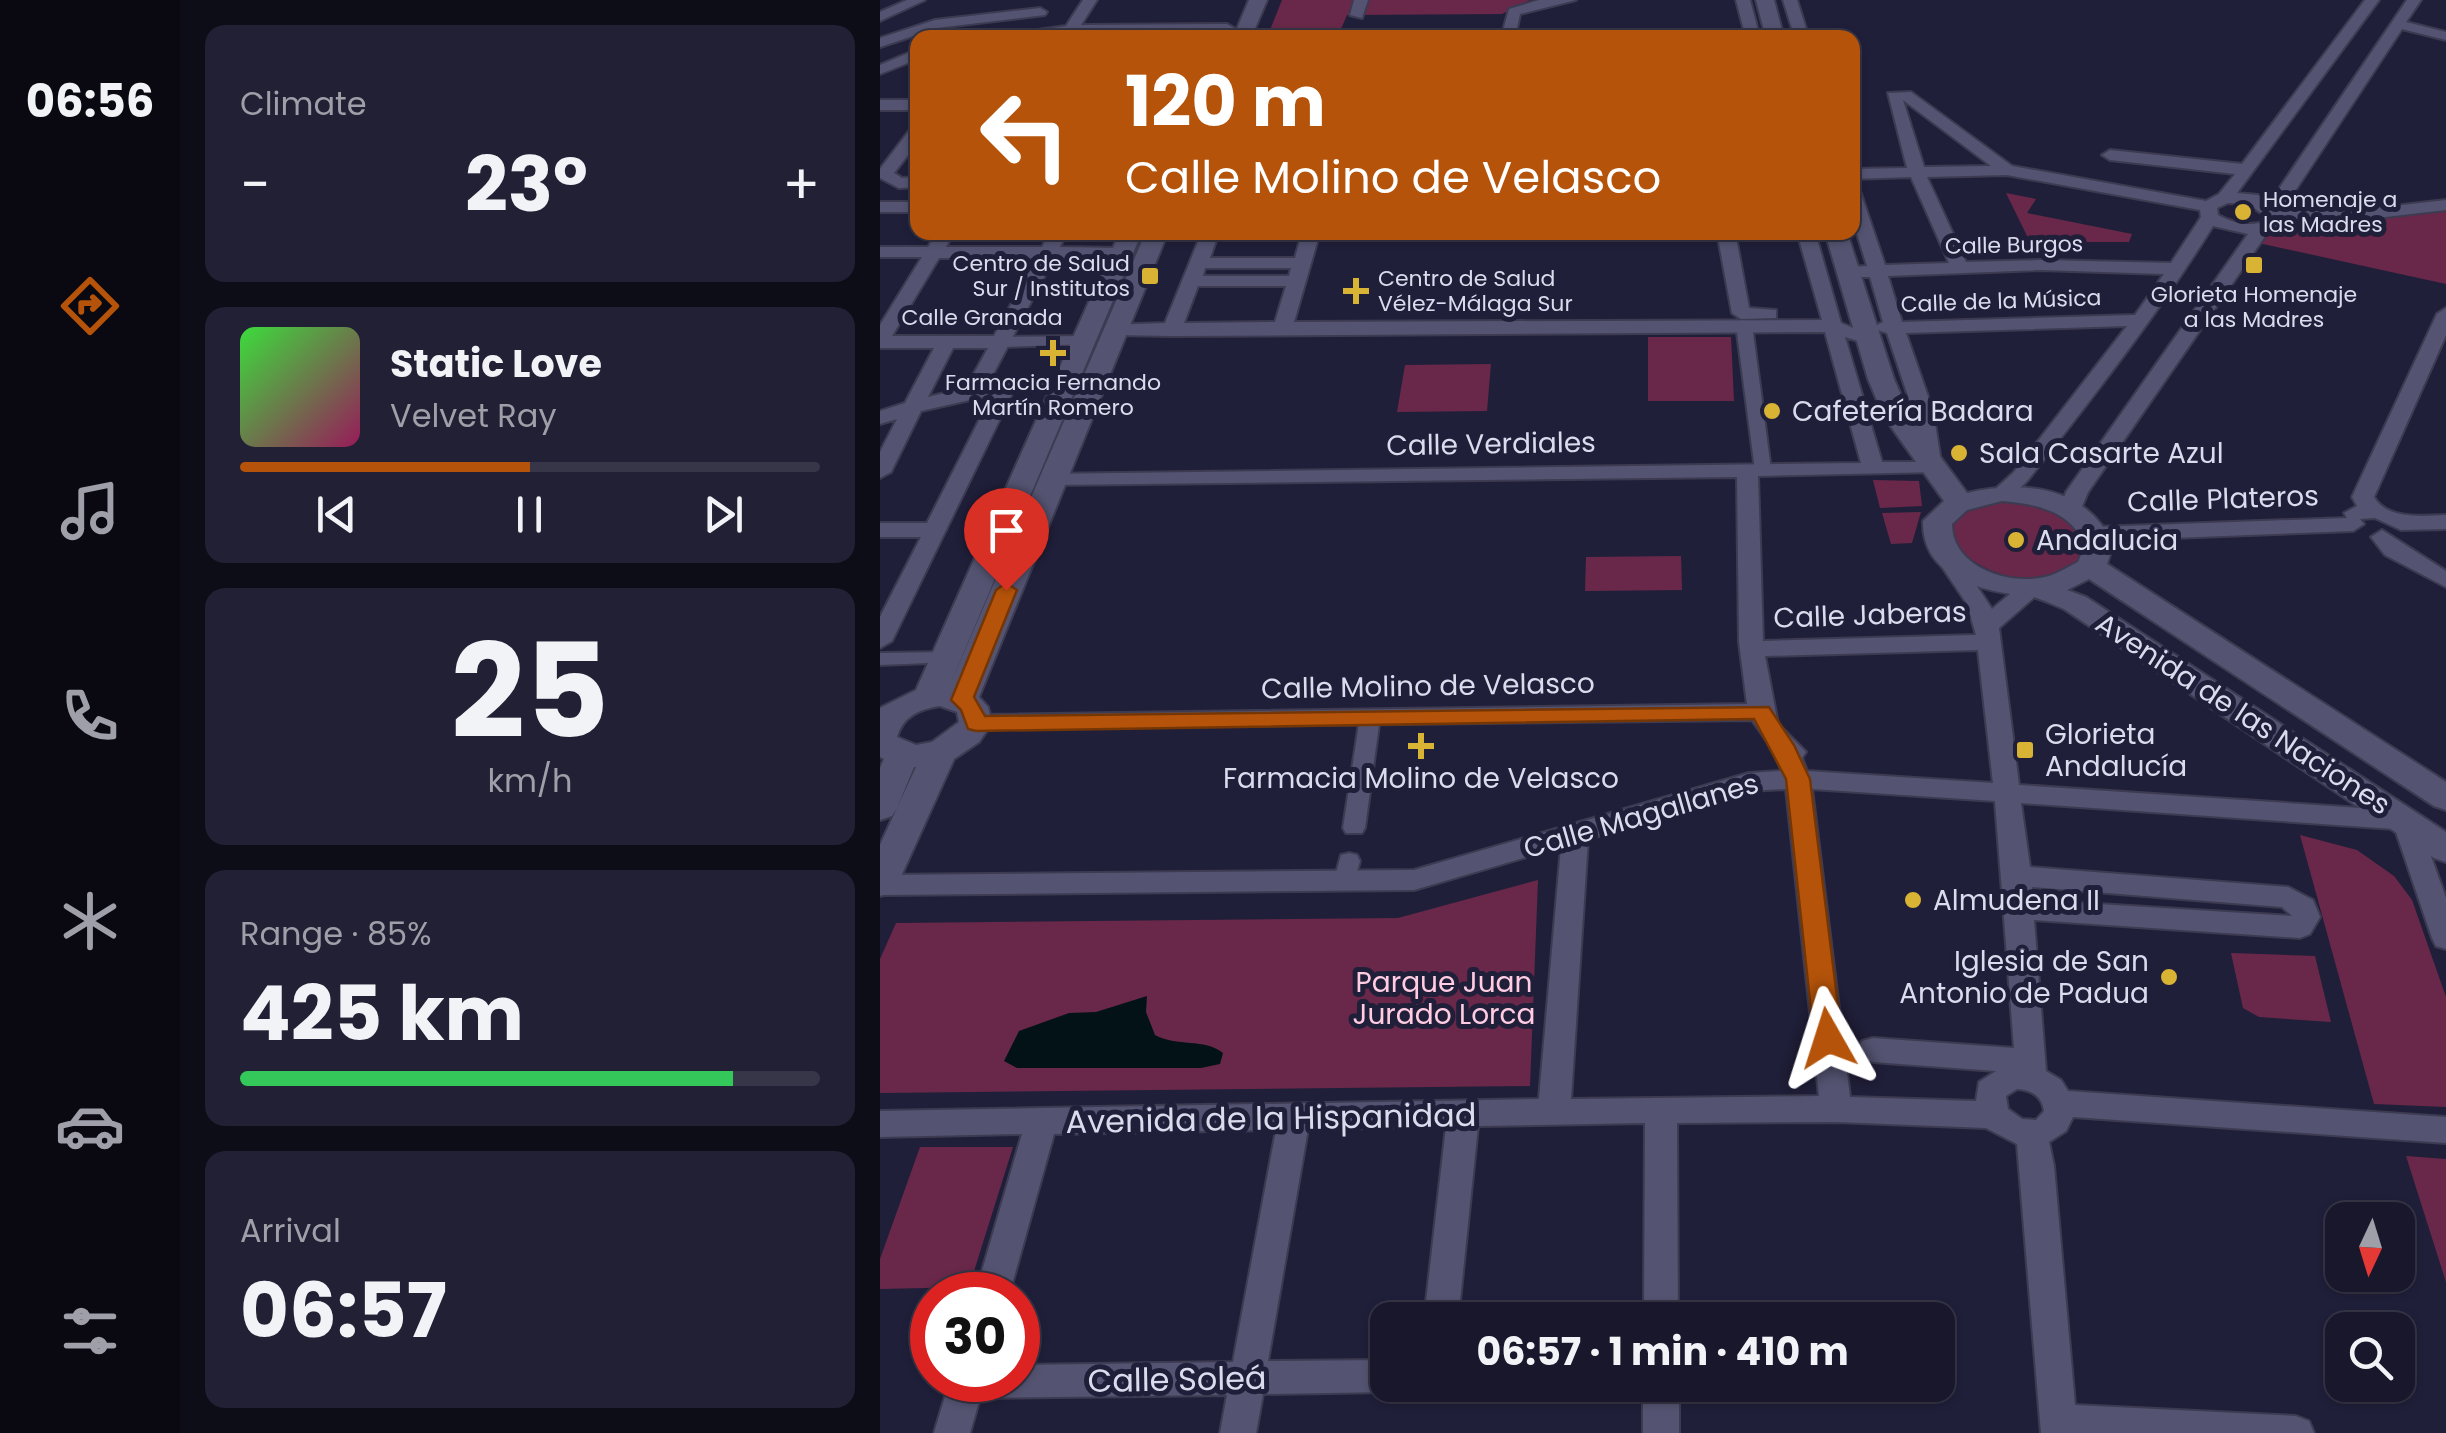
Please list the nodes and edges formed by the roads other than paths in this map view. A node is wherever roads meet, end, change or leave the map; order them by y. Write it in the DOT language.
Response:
graph roads {
  1 [pos="918,0"];
  2 [pos="1090,0"];
  3 [pos="1238,0"];
  4 [pos="1258,0"];
  5 [pos="1569,0"];
  6 [pos="1743,0"];
  7 [pos="1764,0"];
  8 [pos="1790,0"];
  9 [pos="2372,0"];
  10 [pos="2414,0"];
  11 [pos="1039,6"];
  12 [pos="880,17"];
  13 [pos="2394,29"];
  14 [pos="918,30"];
  15 [pos="1071,30"];
  16 [pos="1231,30"];
  17 [pos="1233,30"];
  18 [pos="1510,30"];
  19 [pos="1751,30"];
  20 [pos="1773,30"];
  21 [pos="1799,30"];
  22 [pos="910,33"];
  23 [pos="2446,36"];
  24 [pos="880,43"];
  25 [pos="910,57"];
  26 [pos="880,70"];
  27 [pos="880,105"];
  28 [pos="910,105"];
  29 [pos="910,141"];
  30 [pos="2110,155"];
  31 [pos="2007,170"];
  32 [pos="2247,170"];
  33 [pos="1918,172"];
  34 [pos="1860,174"];
  35 [pos="910,182"];
  36 [pos="2446,205"];
  37 [pos="880,207"];
  38 [pos="910,207"];
  39 [pos="2214,207"];
  40 [pos="2277,211"];
  41 [pos="1860,213"];
  42 [pos="2261,229"];
  43 [pos="941,240"];
  44 [pos="1055,240"];
  45 [pos="1154,240"];
  46 [pos="1728,240"];
  47 [pos="1808,240"];
  48 [pos="1839,240"];
  49 [pos="1126,243"];
  50 [pos="880,252"];
  51 [pos="934,252"];
  52 [pos="1048,253"];
  53 [pos="1202,256"];
  54 [pos="1304,256"];
  55 [pos="1960,268"];
  56 [pos="2179,269"];
  57 [pos="1881,271"];
  58 [pos="1850,272"];
  59 [pos="2446,314"];
  60 [pos="2140,320"];
  61 [pos="1830,322"];
  62 [pos="1744,325"];
  63 [pos="1864,326"];
  64 [pos="1894,327"];
  65 [pos="1282,328"];
  66 [pos="1116,329"];
  67 [pos="1172,330"];
  68 [pos="880,342"];
  69 [pos="946,342"];
  70 [pos="1001,342"];
  71 [pos="1084,342"];
  72 [pos="1065,383"];
  73 [pos="1006,387"];
  74 [pos="974,392"];
  75 [pos="911,407"];
  76 [pos="880,418"];
  77 [pos="1931,468"];
  78 [pos="1873,469"];
  79 [pos="1755,470"];
  80 [pos="880,472"];
  81 [pos="1051,480"];
  82 [pos="2002,493"];
  83 [pos="1959,502"];
  84 [pos="2071,509"];
  85 [pos="2361,517"];
  86 [pos="2446,522"];
  87 [pos="880,530"];
  88 [pos="934,530"];
  89 [pos="2392,530"];
  90 [pos="2096,534"];
  91 [pos="1952,564"];
  92 [pos="2092,567"];
  93 [pos="2446,580"];
  94 [pos="2033,588"];
  95 [pos="1988,634"];
  96 [pos="880,641"];
  97 [pos="1753,648"];
  98 [pos="946,658"];
  99 [pos="880,659"];
  100 [pos="956,707"];
  101 [pos="1370,717"];
  102 [pos="1770,727"];
  103 [pos="887,730"];
  104 [pos="940,752"];
  105 [pos="1798,779"];
  106 [pos="1748,782"];
  107 [pos="1858,782"];
  108 [pos="2008,791"];
  109 [pos="2446,798"];
  110 [pos="881,801"];
  111 [pos="2405,820"];
  112 [pos="1354,828"];
  113 [pos="1575,834"];
  114 [pos="2446,849"];
  115 [pos="2017,876"];
  116 [pos="880,884"];
  117 [pos="2020,909"];
  118 [pos="2446,938"];
  119 [pos="1874,1050"];
  120 [pos="2030,1070"];
  121 [pos="2059,1103"];
  122 [pos="1836,1109"];
  123 [pos="1661,1110"];
  124 [pos="1554,1113"];
  125 [pos="1463,1115"];
  126 [pos="1993,1116"];
  127 [pos="1294,1118"];
  128 [pos="1042,1122"];
  129 [pos="880,1124"];
  130 [pos="2446,1130"];
  131 [pos="2031,1134"];
  132 [pos="999,1272"];
  133 [pos="1443,1302"];
  134 [pos="1661,1302"];
  135 [pos="1370,1376"];
  136 [pos="1248,1378"];
  137 [pos="1040,1380"];
  138 [pos="961,1402"];
  139 [pos="1661,1402"];
  140 [pos="2060,1427"];
  141 [pos="952,1433"];
  142 [pos="1238,1433"];
  143 [pos="1660,1433"];
  144 [pos="2296,1433"];
  1 -- 12 [label="street"];
  2 -- 15 [label="street"];
  3 -- 16 [label="street"];
  4 -- 17 [label="street"];
  5 -- 18 [label="street"];
  6 -- 19 [label="street"];
  7 -- 20 [label="street"];
  8 -- 21 [label="street"];
  9 -- 32 [label="street"];
  10 -- 13 [label="street"];
  11 -- 14 [label="street"];
  13 -- 23 [label="street"];
  13 -- 40 [label="street"];
  22 -- 24 [label="street"];
  25 -- 26 [label="street"];
  27 -- 28 [label="street"];
  29 -- 35 [label="street"];
  30 -- 32 [label="street"];
  31 -- 33 [label="street"];
  31 -- 33 [label="street"];
  31 -- 39 [label="street"];
  32 -- 39 [label="street"];
  33 -- 34 [label="street"];
  33 -- 55 [label="street"];
  36 -- 40 [label="street"];
  37 -- 38 [label="street"];
  39 -- 40 [label="street"];
  39 -- 42 [label="street"];
  39 -- 56 [label="street"];
  40 -- 42 [label="street"];
  41 -- 57 [label="street"];
  42 -- 84 [label="street"];
  43 -- 51 [label="street"];
  44 -- 52 [label="street"];
  45 -- 66 [label="street"];
  46 -- 61 [label="street"];
  47 -- 61 [label="street"];
  48 -- 58 [label="street"];
  49 -- 52 [label="street"];
  49 -- 71 [label="street"];
  50 -- 51 [label="street"];
  51 -- 52 [label="street"];
  51 -- 68 [label="street"];
  52 -- 70 [label="street"];
  53 -- 54 [label="street"];
  53 -- 54 [label="street"];
  53 -- 67 [label="street"];
  54 -- 65 [label="street"];
  55 -- 56 [label="street, Calle Burgos"];
  55 -- 57 [label="street, Calle Burgos"];
  56 -- 60 [label="street"];
  57 -- 58 [label="street, Calle Burgos"];
  57 -- 64 [label="street"];
  58 -- 63 [label="street"];
  59 -- 85 [label="street"];
  60 -- 64 [label="street, Calle de la Música"];
  60 -- 82 [label="street"];
  61 -- 62 [label="street"];
  61 -- 63 [label="street, Calle de la Música"];
  61 -- 78 [label="street"];
  62 -- 65 [label="street"];
  62 -- 79 [label="street"];
  63 -- 64 [label="street, Calle de la Música"];
  63 -- 77 [label="street"];
  64 -- 77 [label="street"];
  65 -- 67 [label="street"];
  66 -- 67 [label="street"];
  66 -- 81 [label="street"];
  68 -- 69 [label="street, Calle Granada"];
  69 -- 70 [label="street, Calle Granada"];
  69 -- 75 [label="street"];
  70 -- 71 [label="street, Calle Granada"];
  70 -- 74 [label="street"];
  71 -- 72 [label="street"];
  72 -- 73 [label="street"];
  72 -- 98 [label="street"];
  73 -- 74 [label="street"];
  73 -- 88 [label="street"];
  74 -- 75 [label="street"];
  75 -- 76 [label="street"];
  75 -- 80 [label="street"];
  77 -- 78 [label="street, Calle Verdiales"];
  77 -- 83 [label="street"];
  78 -- 79 [label="street, Calle Verdiales"];
  79 -- 81 [label="street, Calle Verdiales"];
  79 -- 97 [label="street"];
  81 -- 100 [label="street"];
  82 -- 83 [label="street"];
  82 -- 84 [label="street"];
  83 -- 91 [label="street"];
  84 -- 90 [label="street"];
  85 -- 89 [label="street"];
  85 -- 90 [label="street, Calle Plateros"];
  86 -- 89 [label="street"];
  87 -- 88 [label="street"];
  88 -- 96 [label="street"];
  89 -- 93 [label="street"];
  90 -- 92 [label="street"];
  91 -- 94 [label="street"];
  91 -- 95 [label="street"];
  92 -- 94 [label="street"];
  92 -- 109 [label="street, Avenida de las Naciones"];
  94 -- 95 [label="street"];
  94 -- 111 [label="street, Avenida de las Naciones"];
  95 -- 97 [label="street, Calle Jaberas"];
  95 -- 108 [label="street"];
  97 -- 102 [label="street"];
  98 -- 99 [label="street"];
  98 -- 100 [label="street"];
  100 -- 101 [label="street, Calle Molino de Velasco"];
  100 -- 103 [label="street"];
  100 -- 104 [label="street"];
  101 -- 102 [label="street, Calle Molino de Velasco"];
  101 -- 112 [label="street"];
  102 -- 105 [label="street"];
  102 -- 106 [label="street"];
  102 -- 107 [label="street"];
  103 -- 104 [label="street"];
  103 -- 110 [label="street"];
  104 -- 116 [label="street"];
  105 -- 106 [label="street, Calle Magallanes"];
  105 -- 107 [label="street, Calle Magallanes"];
  105 -- 122 [label="street"];
  106 -- 113 [label="street, Calle Magallanes"];
  107 -- 108 [label="street, Calle Magallanes"];
  108 -- 111 [label="street, Calle Magallanes"];
  108 -- 115 [label="street"];
  111 -- 114 [label="street, Avenida de las Naciones"];
  111 -- 118 [label="street"];
  113 -- 116 [label="street, Calle Magallanes"];
  113 -- 124 [label="street"];
  115 -- 117 [label="street"];
  115 -- 117 [label="street"];
  117 -- 120 [label="street"];
  119 -- 120 [label="street"];
  120 -- 121 [label="street"];
  120 -- 126 [label="street"];
  121 -- 130 [label="street"];
  121 -- 131 [label="street"];
  122 -- 123 [label="street, Avenida de la Hispanidad"];
  122 -- 126 [label="street, Avenida de la Hispanidad"];
  123 -- 124 [label="street, Avenida de la Hispanidad"];
  123 -- 134 [label="street"];
  124 -- 125 [label="street, Avenida de la Hispanidad"];
  125 -- 127 [label="street, Avenida de la Hispanidad"];
  125 -- 133 [label="street"];
  126 -- 131 [label="street"];
  127 -- 128 [label="street, Avenida de la Hispanidad"];
  127 -- 136 [label="street"];
  128 -- 129 [label="street, Avenida de la Hispanidad"];
  128 -- 132 [label="street"];
  131 -- 140 [label="street"];
  135 -- 136 [label="street, Calle Soleá"];
  136 -- 137 [label="street, Calle Soleá"];
  136 -- 142 [label="street"];
  138 -- 141 [label="street"];
  139 -- 143 [label="street"];
  140 -- 144 [label="street"];
}
